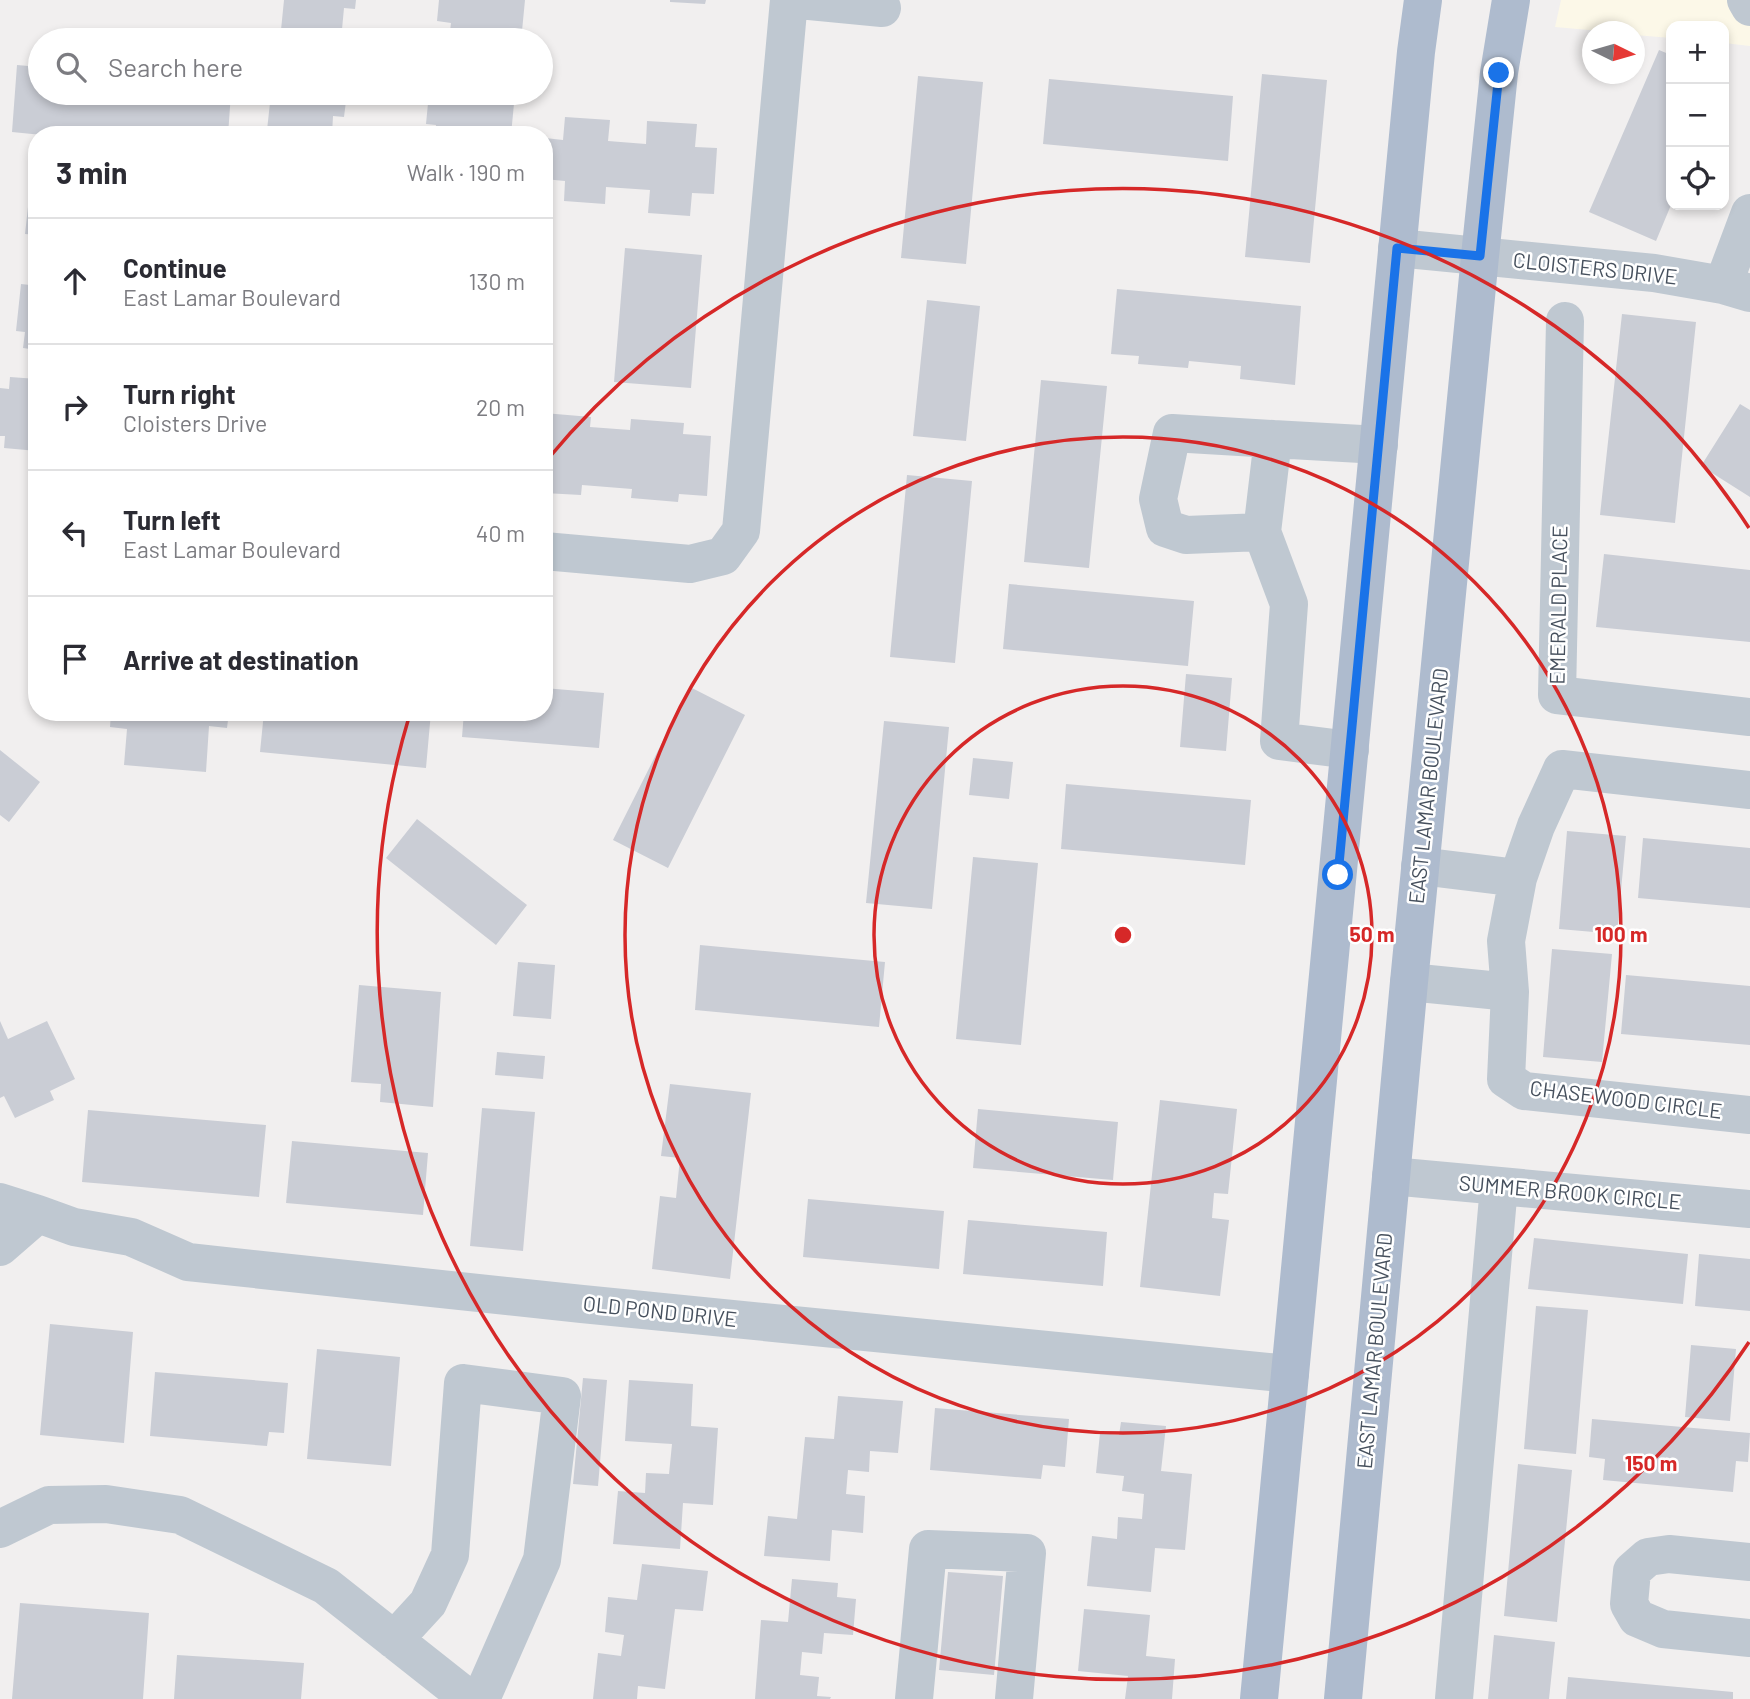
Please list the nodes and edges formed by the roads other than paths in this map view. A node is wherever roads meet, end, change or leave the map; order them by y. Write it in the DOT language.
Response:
graph roads {
  1 [pos="789,0"];
  2 [pos="799,0"];
  3 [pos="1423,0"];
  4 [pos="1511,0"];
  5 [pos="1746,0"];
  6 [pos="1750,7"];
  7 [pos="882,8"];
  8 [pos="1750,213"];
  9 [pos="1397,248"];
  10 [pos="1480,256"];
  11 [pos="1737,289"];
  12 [pos="1565,321"];
  13 [pos="1273,439"];
  14 [pos="1379,445"];
  15 [pos="1262,532"];
  16 [pos="553,552"];
  17 [pos="1750,717"];
  18 [pos="1350,750"];
  19 [pos="1750,790"];
  20 [pos="1420,866"];
  21 [pos="1518,878"];
  22 [pos="1409,982"];
  23 [pos="1510,992"];
  24 [pos="1750,1115"];
  25 [pos="1391,1176"];
  26 [pos="1499,1186"];
  27 [pos="0,1202"];
  28 [pos="1750,1209"];
  29 [pos="38,1214"];
  30 [pos="0,1247"];
  31 [pos="1290,1374"];
  32 [pos="0,1529"];
  33 [pos="1750,1562"];
  34 [pos="1750,1638"];
  35 [pos="394,1640"];
  36 [pos="447,1692"];
  37 [pos="481,1699"];
  38 [pos="914,1699"];
  39 [pos="1014,1699"];
  40 [pos="1259,1699"];
  41 [pos="1343,1699"];
  42 [pos="1454,1699"];
  1 -- 16 [label="lane"];
  2 -- 7 [label="lane"];
  3 -- 9 [label="main road"];
  4 -- 10 [label="main road, EAST LAMAR BOULEVARD"];
  5 -- 6 [label="lane"];
  8 -- 11 [label="lane"];
  9 -- 10 [label="lane, CLOISTERS DRIVE"];
  9 -- 14 [label="main road"];
  10 -- 11 [label="lane, CLOISTERS DRIVE"];
  10 -- 20 [label="main road, EAST LAMAR BOULEVARD"];
  12 -- 17 [label="lane, EMERALD PLACE"];
  13 -- 14 [label="lane"];
  13 -- 15 [label="lane"];
  13 -- 15 [label="lane"];
  14 -- 18 [label="main road"];
  15 -- 18 [label="lane"];
  18 -- 31 [label="main road"];
  19 -- 21 [label="lane, CHASEWOOD CIRCLE"];
  20 -- 21 [label="lane"];
  20 -- 22 [label="main road, EAST LAMAR BOULEVARD"];
  21 -- 23 [label="lane, CHASEWOOD CIRCLE"];
  22 -- 23 [label="lane"];
  22 -- 25 [label="main road, EAST LAMAR BOULEVARD"];
  23 -- 24 [label="lane, CHASEWOOD CIRCLE"];
  25 -- 26 [label="lane, SUMMER BROOK CIRCLE"];
  25 -- 41 [label="main road, EAST LAMAR BOULEVARD"];
  26 -- 28 [label="lane, SUMMER BROOK CIRCLE"];
  26 -- 42 [label="lane"];
  27 -- 29 [label="lane, OLD POND DRIVE"];
  29 -- 30 [label="lane"];
  29 -- 31 [label="lane, OLD POND DRIVE"];
  31 -- 40 [label="main road"];
  32 -- 35 [label="lane"];
  33 -- 34 [label="lane"];
  35 -- 36 [label="lane"];
  35 -- 37 [label="lane"];
  38 -- 39 [label="lane"];
}
